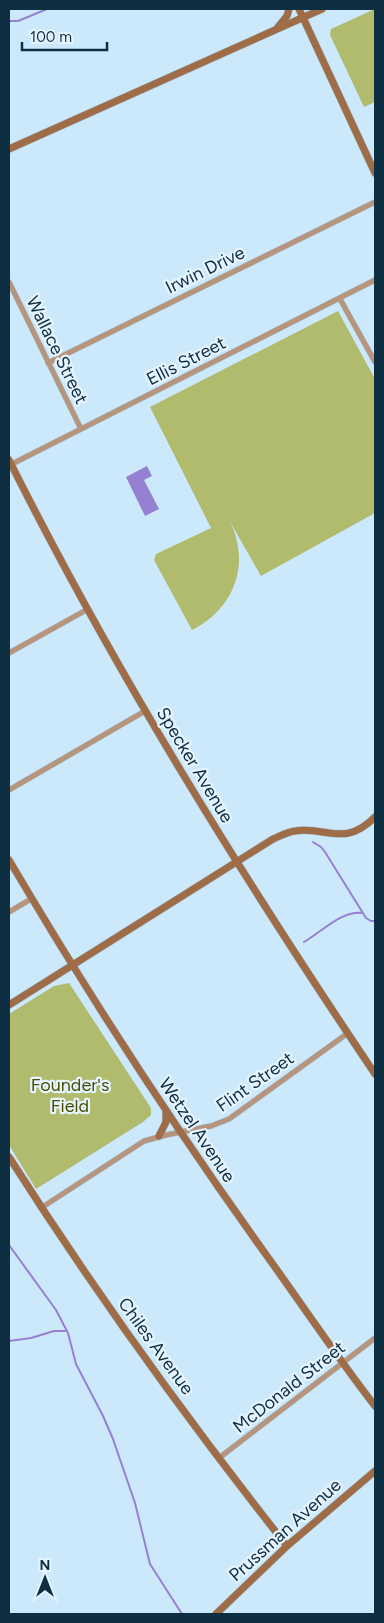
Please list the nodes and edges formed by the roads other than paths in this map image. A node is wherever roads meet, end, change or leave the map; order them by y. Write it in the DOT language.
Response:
graph roads {
  1 [pos="289,9"];
  2 [pos="299,9"];
  3 [pos="322,9"];
  4 [pos="302,17"];
  5 [pos="275,30"];
  6 [pos="9,149"];
  7 [pos="375,173"];
  8 [pos="375,202"];
  9 [pos="375,280"];
  10 [pos="9,282"];
  11 [pos="340,299"];
  12 [pos="375,362"];
  13 [pos="48,363"];
  14 [pos="80,429"];
  15 [pos="10,463"];
  16 [pos="88,609"];
  17 [pos="9,653"];
  18 [pos="145,711"];
  19 [pos="9,790"];
  20 [pos="375,817"];
  21 [pos="9,860"];
  22 [pos="236,863"];
  23 [pos="31,899"];
  24 [pos="9,912"];
  25 [pos="72,965"];
  26 [pos="9,1005"];
  27 [pos="348,1033"];
  28 [pos="375,1074"];
  29 [pos="166,1111"];
  30 [pos="180,1132"];
  31 [pos="159,1136"];
  32 [pos="9,1157"];
  33 [pos="41,1208"];
  34 [pos="375,1338"];
  35 [pos="343,1363"];
  36 [pos="375,1406"];
  37 [pos="219,1458"];
  38 [pos="375,1470"];
  39 [pos="288,1546"];
  40 [pos="216,1614"];
  1 -- 5 [label="street"];
  2 -- 4 [label="street"];
  3 -- 4 [label="street"];
  4 -- 5 [label="street"];
  4 -- 7 [label="street"];
  5 -- 6 [label="street"];
  8 -- 13 [label="street, Irwin Drive"];
  9 -- 11 [label="street, Ellis Street"];
  10 -- 13 [label="street, Wallace Street"];
  11 -- 12 [label="street"];
  11 -- 14 [label="street, Ellis Street"];
  13 -- 14 [label="street, Wallace Street"];
  14 -- 15 [label="street, Ellis Street"];
  15 -- 16 [label="street, Specker Avenue"];
  16 -- 17 [label="street"];
  16 -- 18 [label="street, Specker Avenue"];
  18 -- 19 [label="street"];
  18 -- 22 [label="street, Specker Avenue"];
  20 -- 22 [label="street"];
  21 -- 23 [label="street, Wetzel Avenue"];
  22 -- 25 [label="street"];
  22 -- 27 [label="street, Specker Avenue"];
  23 -- 24 [label="street"];
  23 -- 25 [label="street, Wetzel Avenue"];
  25 -- 26 [label="street"];
  25 -- 29 [label="street, Wetzel Avenue"];
  27 -- 28 [label="street, Specker Avenue"];
  27 -- 30 [label="street, Flint Street"];
  29 -- 30 [label="street, Wetzel Avenue"];
  29 -- 31 [label="street"];
  30 -- 31 [label="street, Flint Street"];
  30 -- 35 [label="street, Wetzel Avenue"];
  31 -- 33 [label="street, Flint Street"];
  32 -- 33 [label="street, Chiles Avenue"];
  33 -- 37 [label="street, Chiles Avenue"];
  34 -- 35 [label="street, McDonald Street"];
  35 -- 36 [label="street, Wetzel Avenue"];
  35 -- 37 [label="street, McDonald Street"];
  37 -- 39 [label="street, Chiles Avenue"];
  38 -- 39 [label="street, Prussman Avenue"];
  39 -- 40 [label="street, Prussman Avenue"];
}
